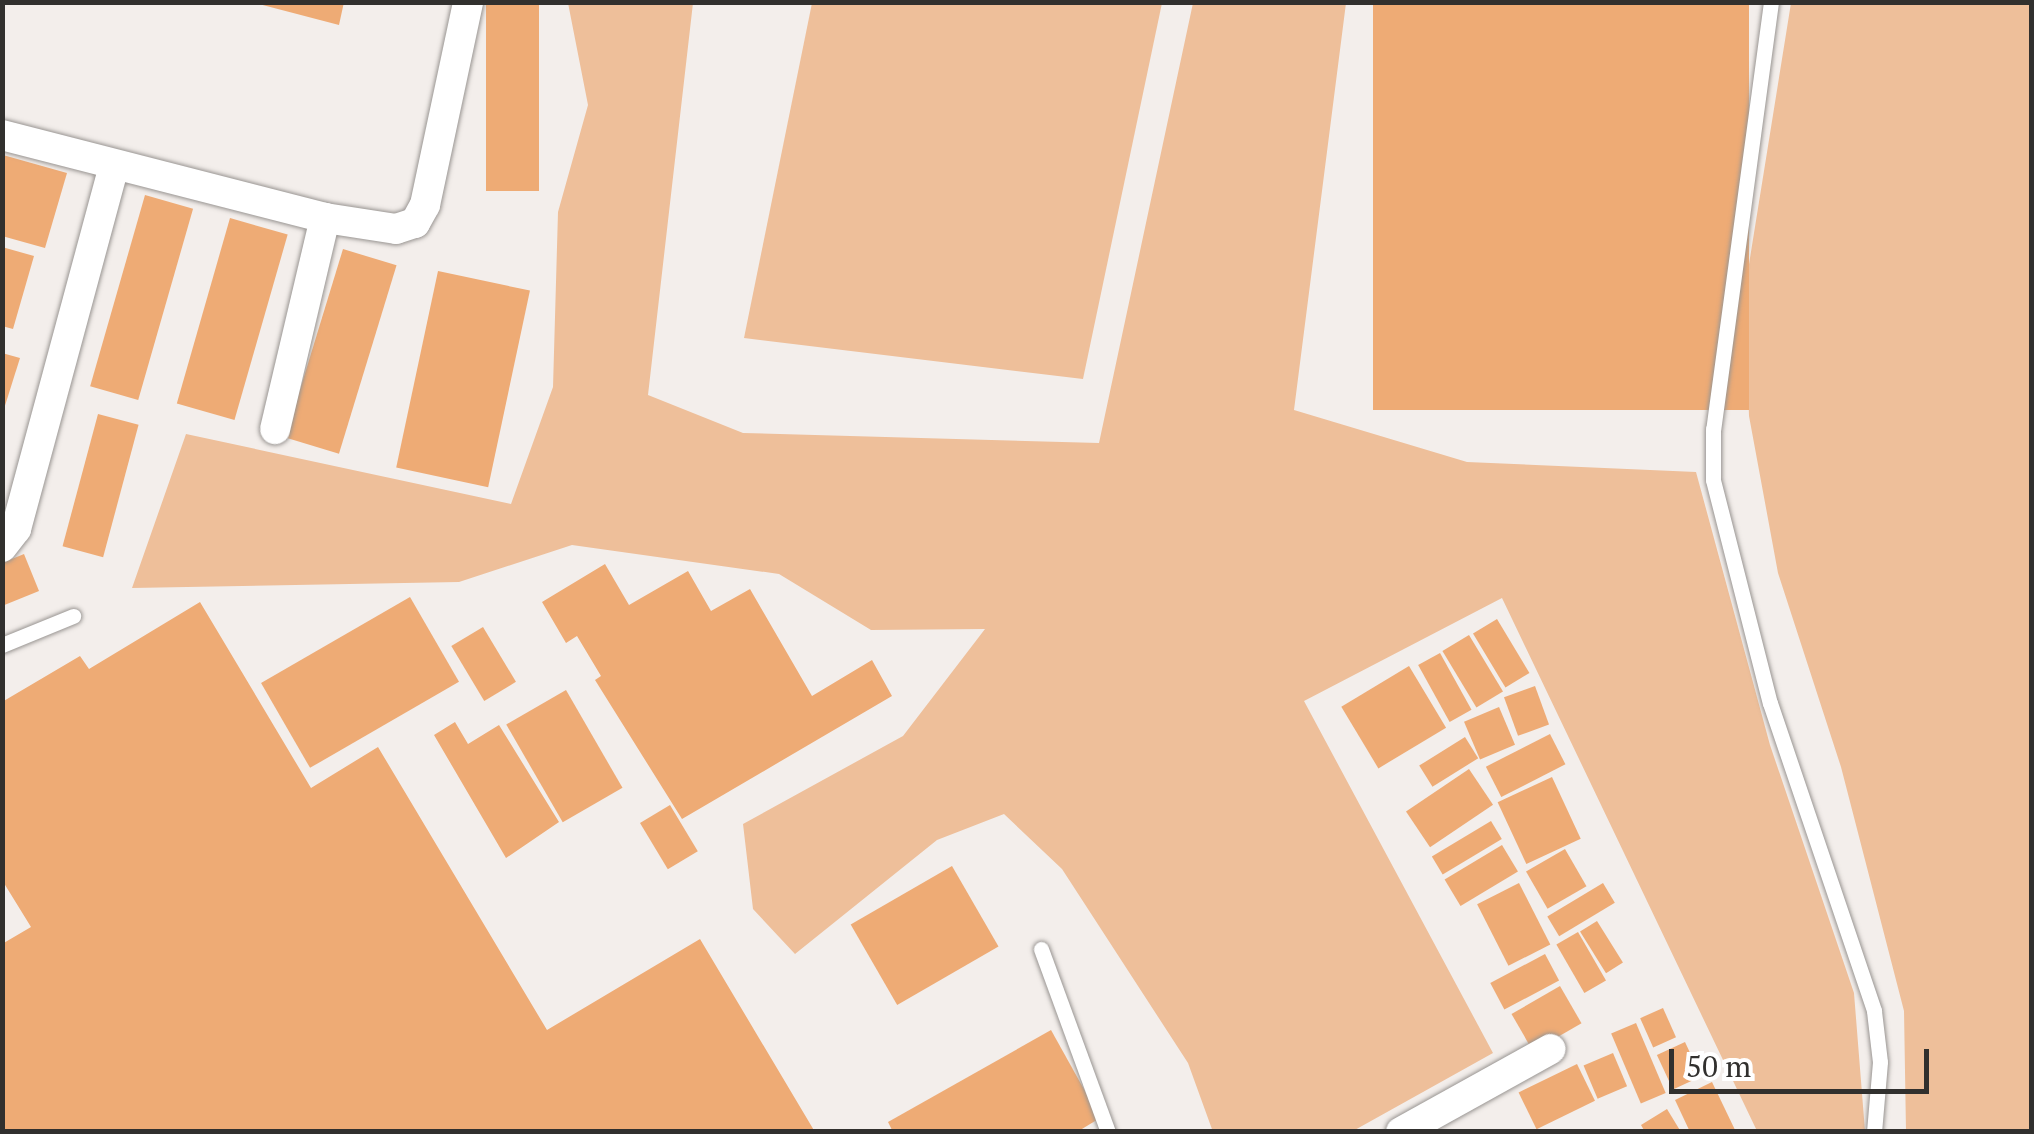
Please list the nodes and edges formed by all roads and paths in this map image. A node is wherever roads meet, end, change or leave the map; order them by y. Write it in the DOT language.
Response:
graph roads {
  1 [pos="468,2"];
  2 [pos="1771,2"];
  3 [pos="2,136"];
  4 [pos="114,165"];
  5 [pos="325,218"];
  6 [pos="275,429"];
  7 [pos="2,548"];
  8 [pos="73,616"];
  9 [pos="2,645"];
  10 [pos="1041,948"];
  11 [pos="1551,1048"];
  12 [pos="1108,1132"];
  13 [pos="1401,1132"];
  14 [pos="1874,1132"];
  1 -- 5 [label="street"];
  2 -- 14 [label="lane"];
  3 -- 4 [label="street"];
  4 -- 5 [label="street"];
  4 -- 7 [label="street"];
  5 -- 6 [label="street"];
  8 -- 9 [label="lane"];
  10 -- 12 [label="lane"];
  11 -- 13 [label="street"];
}
